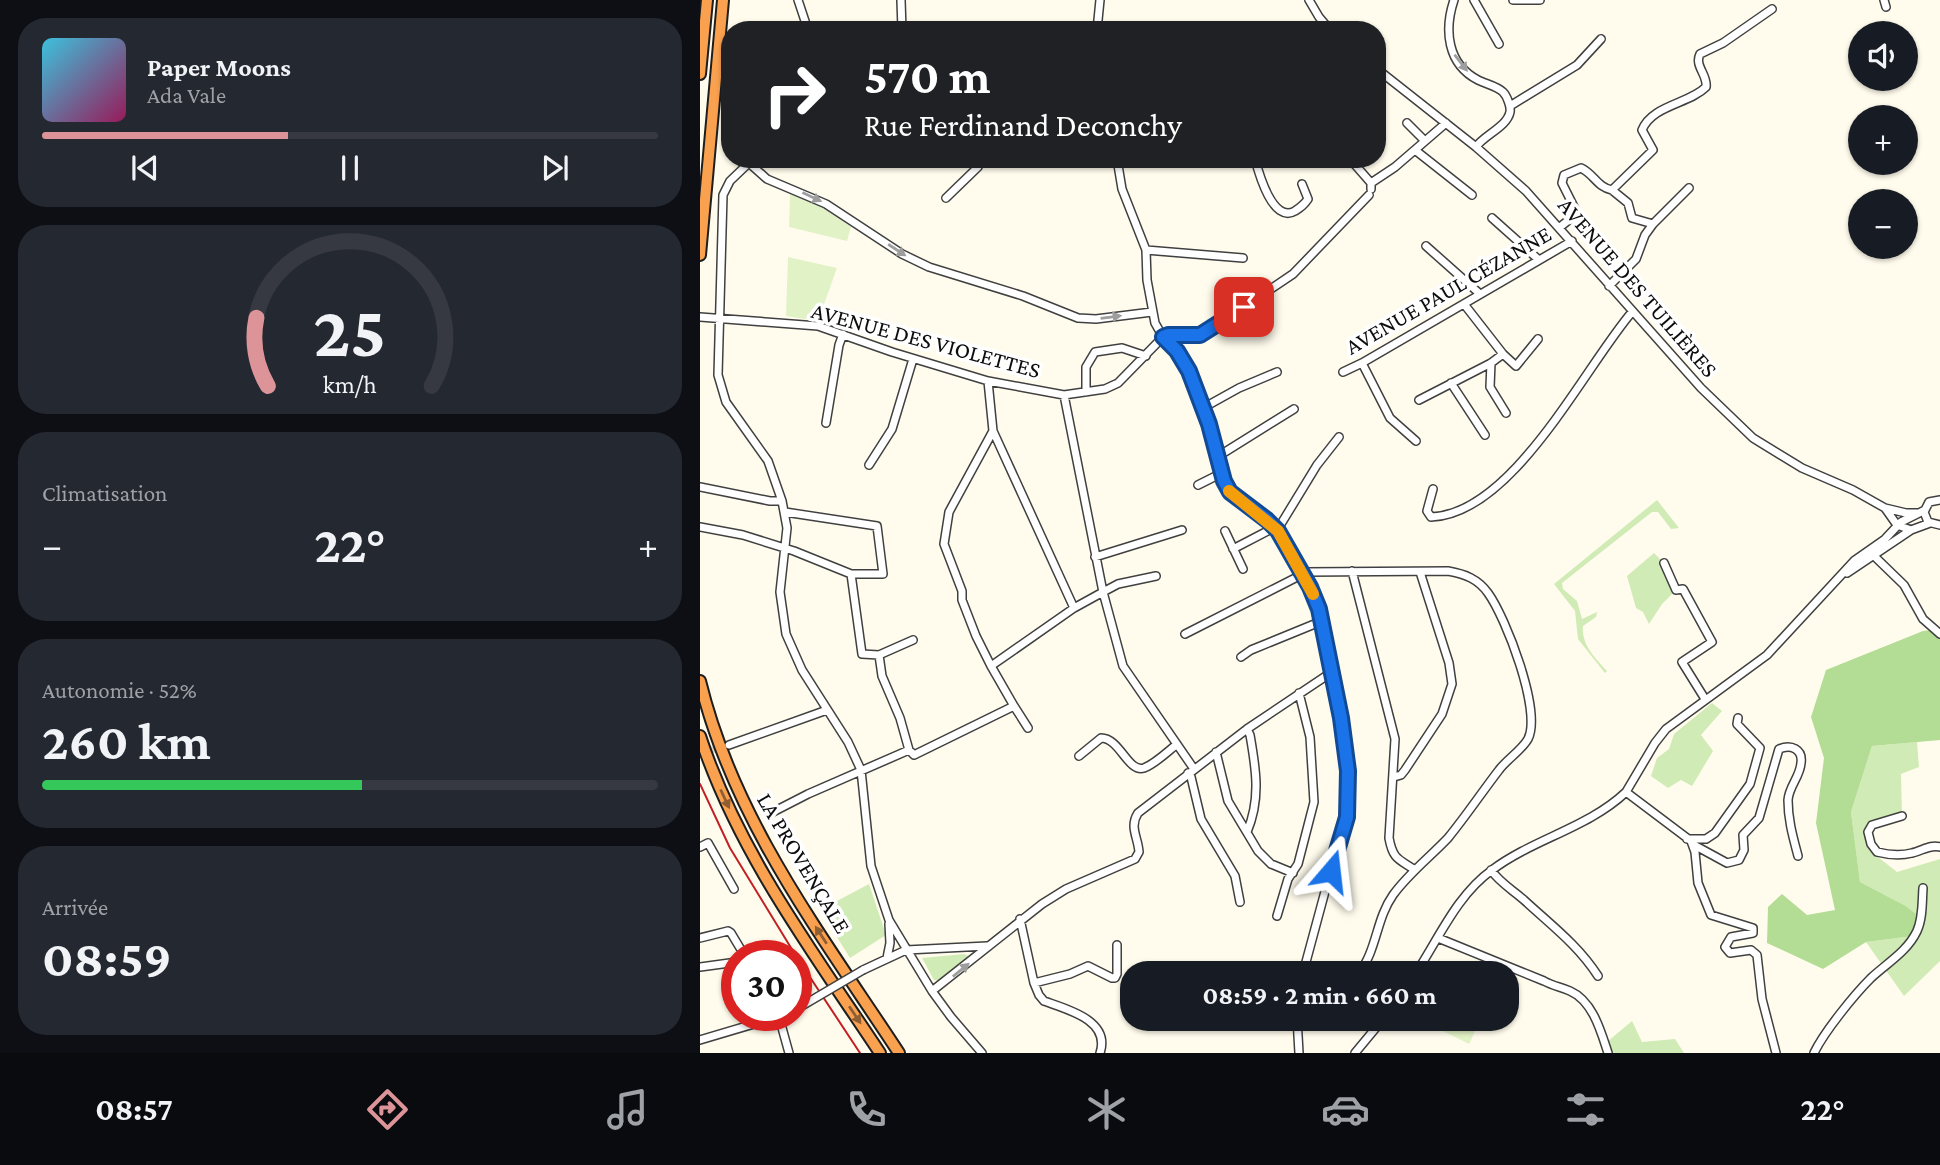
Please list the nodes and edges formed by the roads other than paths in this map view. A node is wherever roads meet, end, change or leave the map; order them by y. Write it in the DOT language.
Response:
graph roads {
  1 [pos="706,0"];
  2 [pos="723,0"];
  3 [pos="798,0"];
  4 [pos="901,0"];
  5 [pos="1100,0"];
  6 [pos="1309,0"];
  7 [pos="1454,0"];
  8 [pos="1474,0"];
  9 [pos="1513,0"];
  10 [pos="1540,0"];
  11 [pos="1772,9"];
  12 [pos="721,21"];
  13 [pos="805,21"];
  14 [pos="902,21"];
  15 [pos="1098,21"];
  16 [pos="1322,21"];
  17 [pos="721,22"];
  18 [pos="1601,39"];
  19 [pos="1499,44"];
  20 [pos="700,74"];
  21 [pos="1386,76"];
  22 [pos="1510,106"];
  23 [pos="1407,123"];
  24 [pos="1446,123"];
  25 [pos="1425,141"];
  26 [pos="1476,147"];
  27 [pos="1415,150"];
  28 [pos="744,168"];
  29 [pos="757,168"];
  30 [pos="977,168"];
  31 [pos="1119,168"];
  32 [pos="1257,168"];
  33 [pos="1358,168"];
  34 [pos="1301,184"];
  35 [pos="1689,188"];
  36 [pos="1370,189"];
  37 [pos="1612,190"];
  38 [pos="1472,195"];
  39 [pos="946,198"];
  40 [pos="1492,218"];
  41 [pos="1654,224"];
  42 [pos="1560,227"];
  43 [pos="1572,241"];
  44 [pos="1426,246"];
  45 [pos="1146,250"];
  46 [pos="700,255"];
  47 [pos="1243,258"];
  48 [pos="1539,260"];
  49 [pos="1609,286"];
  50 [pos="1480,294"];
  51 [pos="1464,304"];
  52 [pos="1152,312"];
  53 [pos="1633,312"];
  54 [pos="700,317"];
  55 [pos="715,318"];
  56 [pos="843,334"];
  57 [pos="1163,337"];
  58 [pos="1538,339"];
  59 [pos="1503,354"];
  60 [pos="1146,356"];
  61 [pos="913,359"];
  62 [pos="1362,363"];
  63 [pos="1491,363"];
  64 [pos="1277,372"];
  65 [pos="1343,372"];
  66 [pos="988,380"];
  67 [pos="1451,383"];
  68 [pos="1086,392"];
  69 [pos="1064,395"];
  70 [pos="1419,400"];
  71 [pos="1203,408"];
  72 [pos="1294,409"];
  73 [pos="1506,413"];
  74 [pos="826,423"];
  75 [pos="993,431"];
  76 [pos="1485,435"];
  77 [pos="1339,437"];
  78 [pos="1416,441"];
  79 [pos="1217,457"];
  80 [pos="869,465"];
  81 [pos="1222,473"];
  82 [pos="1198,485"];
  83 [pos="700,487"];
  84 [pos="1433,489"];
  85 [pos="1940,500"];
  86 [pos="782,501"];
  87 [pos="1885,508"];
  88 [pos="1921,511"];
  89 [pos="785,512"];
  90 [pos="1897,525"];
  91 [pos="1937,525"];
  92 [pos="700,527"];
  93 [pos="1275,528"];
  94 [pos="1182,530"];
  95 [pos="1911,530"];
  96 [pos="1225,531"];
  97 [pos="784,549"];
  98 [pos="1233,549"];
  99 [pos="1871,553"];
  100 [pos="1095,557"];
  101 [pos="1664,563"];
  102 [pos="1243,569"];
  103 [pos="1352,571"];
  104 [pos="1420,572"];
  105 [pos="851,574"];
  106 [pos="1301,575"];
  107 [pos="1156,576"];
  108 [pos="1103,592"];
  109 [pos="1074,608"];
  110 [pos="1322,621"];
  111 [pos="1185,634"];
  112 [pos="1940,634"];
  113 [pos="913,640"];
  114 [pos="878,655"];
  115 [pos="1241,657"];
  116 [pos="990,666"];
  117 [pos="1332,672"];
  118 [pos="700,681"];
  119 [pos="1298,693"];
  120 [pos="1705,698"];
  121 [pos="1014,706"];
  122 [pos="827,710"];
  123 [pos="1738,718"];
  124 [pos="1028,728"];
  125 [pos="1247,729"];
  126 [pos="700,736"];
  127 [pos="729,745"];
  128 [pos="1177,745"];
  129 [pos="909,750"];
  130 [pos="1216,752"];
  131 [pos="1079,756"];
  132 [pos="861,771"];
  133 [pos="1191,771"];
  134 [pos="1394,777"];
  135 [pos="1626,792"];
  136 [pos="769,814"];
  137 [pos="1902,816"];
  138 [pos="1248,832"];
  139 [pos="1686,839"];
  140 [pos="1693,844"];
  141 [pos="700,847"];
  142 [pos="1940,847"];
  143 [pos="1798,856"];
  144 [pos="1415,870"];
  145 [pos="1492,870"];
  146 [pos="1293,873"];
  147 [pos="1923,888"];
  148 [pos="734,889"];
  149 [pos="1240,902"];
  150 [pos="1277,916"];
  151 [pos="1020,919"];
  152 [pos="889,920"];
  153 [pos="700,938"];
  154 [pos="1438,938"];
  155 [pos="736,940"];
  156 [pos="1117,945"];
  157 [pos="988,946"];
  158 [pos="906,950"];
  159 [pos="887,958"];
  160 [pos="1306,961"];
  161 [pos="1367,961"];
  162 [pos="1424,961"];
  163 [pos="721,964"];
  164 [pos="700,967"];
  165 [pos="1598,976"];
  166 [pos="1034,982"];
  167 [pos="932,991"];
  168 [pos="812,1000"];
  169 [pos="727,1031"];
  170 [pos="784,1031"];
  171 [pos="1298,1031"];
  172 [pos="1373,1031"];
  173 [pos="700,1040"];
  174 [pos="789,1053"];
  175 [pos="880,1053"];
  176 [pos="899,1053"];
  177 [pos="982,1053"];
  178 [pos="1100,1053"];
  179 [pos="1299,1053"];
  180 [pos="1355,1053"];
  181 [pos="1608,1053"];
  182 [pos="1776,1053"];
  183 [pos="1814,1053"];
  1 -- 20 [label="highway"];
  2 -- 12 [label="highway"];
  3 -- 13 [label="street"];
  4 -- 14 [label="street"];
  5 -- 15 [label="street"];
  6 -- 16 [label="street"];
  7 -- 22 [label="street, one-way"];
  8 -- 19 [label="street"];
  9 -- 10 [label="street"];
  11 -- 37 [label="street"];
  17 -- 46 [label="highway"];
  18 -- 22 [label="street"];
  21 -- 24 [label="street, AVENUE DES TUILIÈRES"];
  22 -- 26 [label="street"];
  23 -- 25 [label="street"];
  24 -- 25 [label="street"];
  24 -- 26 [label="street, AVENUE DES TUILIÈRES"];
  25 -- 27 [label="street"];
  26 -- 42 [label="street, AVENUE DES TUILIÈRES"];
  27 -- 36 [label="street"];
  27 -- 38 [label="street"];
  28 -- 55 [label="street"];
  29 -- 52 [label="street, one-way"];
  30 -- 39 [label="street"];
  31 -- 45 [label="street"];
  32 -- 34 [label="street"];
  33 -- 36 [label="street"];
  35 -- 41 [label="street"];
  36 -- 57 [label="street"];
  37 -- 41 [label="street"];
  37 -- 42 [label="street"];
  40 -- 48 [label="street"];
  41 -- 49 [label="street"];
  42 -- 43 [label="street, AVENUE DES TUILIÈRES"];
  43 -- 48 [label="street, AVENUE PAUL CÉZANNE"];
  43 -- 49 [label="street, AVENUE DES TUILIÈRES"];
  44 -- 50 [label="street"];
  45 -- 47 [label="street"];
  45 -- 52 [label="street"];
  48 -- 50 [label="street, AVENUE PAUL CÉZANNE"];
  49 -- 53 [label="street, AVENUE DES TUILIÈRES"];
  50 -- 51 [label="street, AVENUE PAUL CÉZANNE"];
  51 -- 59 [label="street"];
  51 -- 62 [label="street, AVENUE PAUL CÉZANNE"];
  52 -- 57 [label="street"];
  53 -- 84 [label="street"];
  53 -- 87 [label="street, AVENUE DES TUILIÈRES"];
  54 -- 55 [label="street, AVENUE DES VIOLETTES"];
  55 -- 56 [label="street, AVENUE DES VIOLETTES"];
  55 -- 86 [label="street"];
  56 -- 61 [label="street, AVENUE DES VIOLETTES"];
  56 -- 74 [label="street"];
  57 -- 60 [label="street, AVENUE DES VIOLETTES"];
  57 -- 71 [label="street"];
  58 -- 59 [label="street"];
  59 -- 63 [label="street"];
  60 -- 68 [label="street, AVENUE DES VIOLETTES"];
  60 -- 68 [label="street"];
  61 -- 66 [label="street, AVENUE DES VIOLETTES"];
  61 -- 80 [label="street"];
  62 -- 65 [label="street, AVENUE PAUL CÉZANNE"];
  62 -- 78 [label="street"];
  63 -- 67 [label="street"];
  63 -- 73 [label="street"];
  64 -- 71 [label="street"];
  66 -- 69 [label="street, AVENUE DES VIOLETTES"];
  66 -- 75 [label="street"];
  67 -- 70 [label="street"];
  67 -- 76 [label="street"];
  68 -- 69 [label="street, AVENUE DES VIOLETTES"];
  69 -- 100 [label="street"];
  71 -- 79 [label="street"];
  72 -- 79 [label="street"];
  75 -- 109 [label="street"];
  75 -- 116 [label="street"];
  77 -- 93 [label="street"];
  79 -- 81 [label="street"];
  81 -- 82 [label="street"];
  81 -- 93 [label="street"];
  83 -- 86 [label="street"];
  85 -- 88 [label="street"];
  86 -- 89 [label="street"];
  87 -- 88 [label="street, AVENUE DES TUILIÈRES"];
  87 -- 90 [label="street, AVENUE DES TUILIÈRES"];
  88 -- 90 [label="street"];
  88 -- 91 [label="street"];
  89 -- 97 [label="street"];
  89 -- 105 [label="street"];
  90 -- 95 [label="street"];
  90 -- 99 [label="street"];
  91 -- 95 [label="street"];
  92 -- 97 [label="street"];
  93 -- 98 [label="street"];
  93 -- 106 [label="street"];
  94 -- 100 [label="street"];
  95 -- 99 [label="street"];
  96 -- 98 [label="street"];
  97 -- 105 [label="street"];
  97 -- 122 [label="street"];
  98 -- 102 [label="street"];
  99 -- 112 [label="street"];
  99 -- 120 [label="street"];
  100 -- 108 [label="street"];
  101 -- 120 [label="street"];
  103 -- 104 [label="street"];
  103 -- 106 [label="street"];
  103 -- 134 [label="street"];
  104 -- 134 [label="street"];
  104 -- 144 [label="street"];
  105 -- 114 [label="street"];
  106 -- 110 [label="street"];
  106 -- 111 [label="street"];
  107 -- 108 [label="street"];
  108 -- 109 [label="street"];
  108 -- 128 [label="street"];
  109 -- 116 [label="street"];
  110 -- 115 [label="street"];
  110 -- 117 [label="street"];
  113 -- 114 [label="street"];
  114 -- 129 [label="street"];
  116 -- 121 [label="street"];
  117 -- 119 [label="street"];
  117 -- 160 [label="street"];
  176 -- 118 [label="highway, LA PROVENÇALE, one-way"];
  119 -- 125 [label="street"];
  119 -- 146 [label="street"];
  120 -- 135 [label="street"];
  121 -- 124 [label="street"];
  121 -- 129 [label="street"];
  122 -- 127 [label="street"];
  122 -- 132 [label="street"];
  123 -- 139 [label="street"];
  125 -- 130 [label="street"];
  125 -- 138 [label="street"];
  126 -- 175 [label="highway, LA PROVENÇALE, one-way"];
  128 -- 131 [label="street"];
  128 -- 133 [label="street"];
  129 -- 132 [label="street"];
  130 -- 133 [label="street"];
  130 -- 138 [label="street"];
  132 -- 136 [label="street"];
  132 -- 152 [label="street"];
  133 -- 149 [label="street"];
  133 -- 151 [label="street"];
  134 -- 144 [label="street"];
  135 -- 139 [label="street"];
  135 -- 145 [label="street"];
  137 -- 142 [label="street"];
  138 -- 146 [label="street"];
  139 -- 140 [label="street"];
  140 -- 143 [label="street"];
  140 -- 182 [label="street"];
  141 -- 148 [label="street"];
  144 -- 161 [label="street"];
  145 -- 154 [label="street"];
  145 -- 165 [label="street"];
  146 -- 150 [label="street"];
  147 -- 183 [label="street"];
  151 -- 157 [label="street"];
  151 -- 166 [label="street"];
  152 -- 158 [label="street"];
  152 -- 159 [label="street"];
  153 -- 155 [label="street"];
  154 -- 162 [label="street"];
  154 -- 181 [label="street"];
  156 -- 166 [label="street"];
  157 -- 158 [label="street"];
  167 -- 157 [label="street, one-way"];
  158 -- 159 [label="street"];
  158 -- 167 [label="street"];
  159 -- 168 [label="street, bridge"];
  163 -- 164 [label="street"];
  166 -- 178 [label="street"];
  167 -- 177 [label="street"];
  169 -- 173 [label="street"];
  170 -- 174 [label="street"];
  171 -- 179 [label="street"];
  172 -- 180 [label="street"];
}
